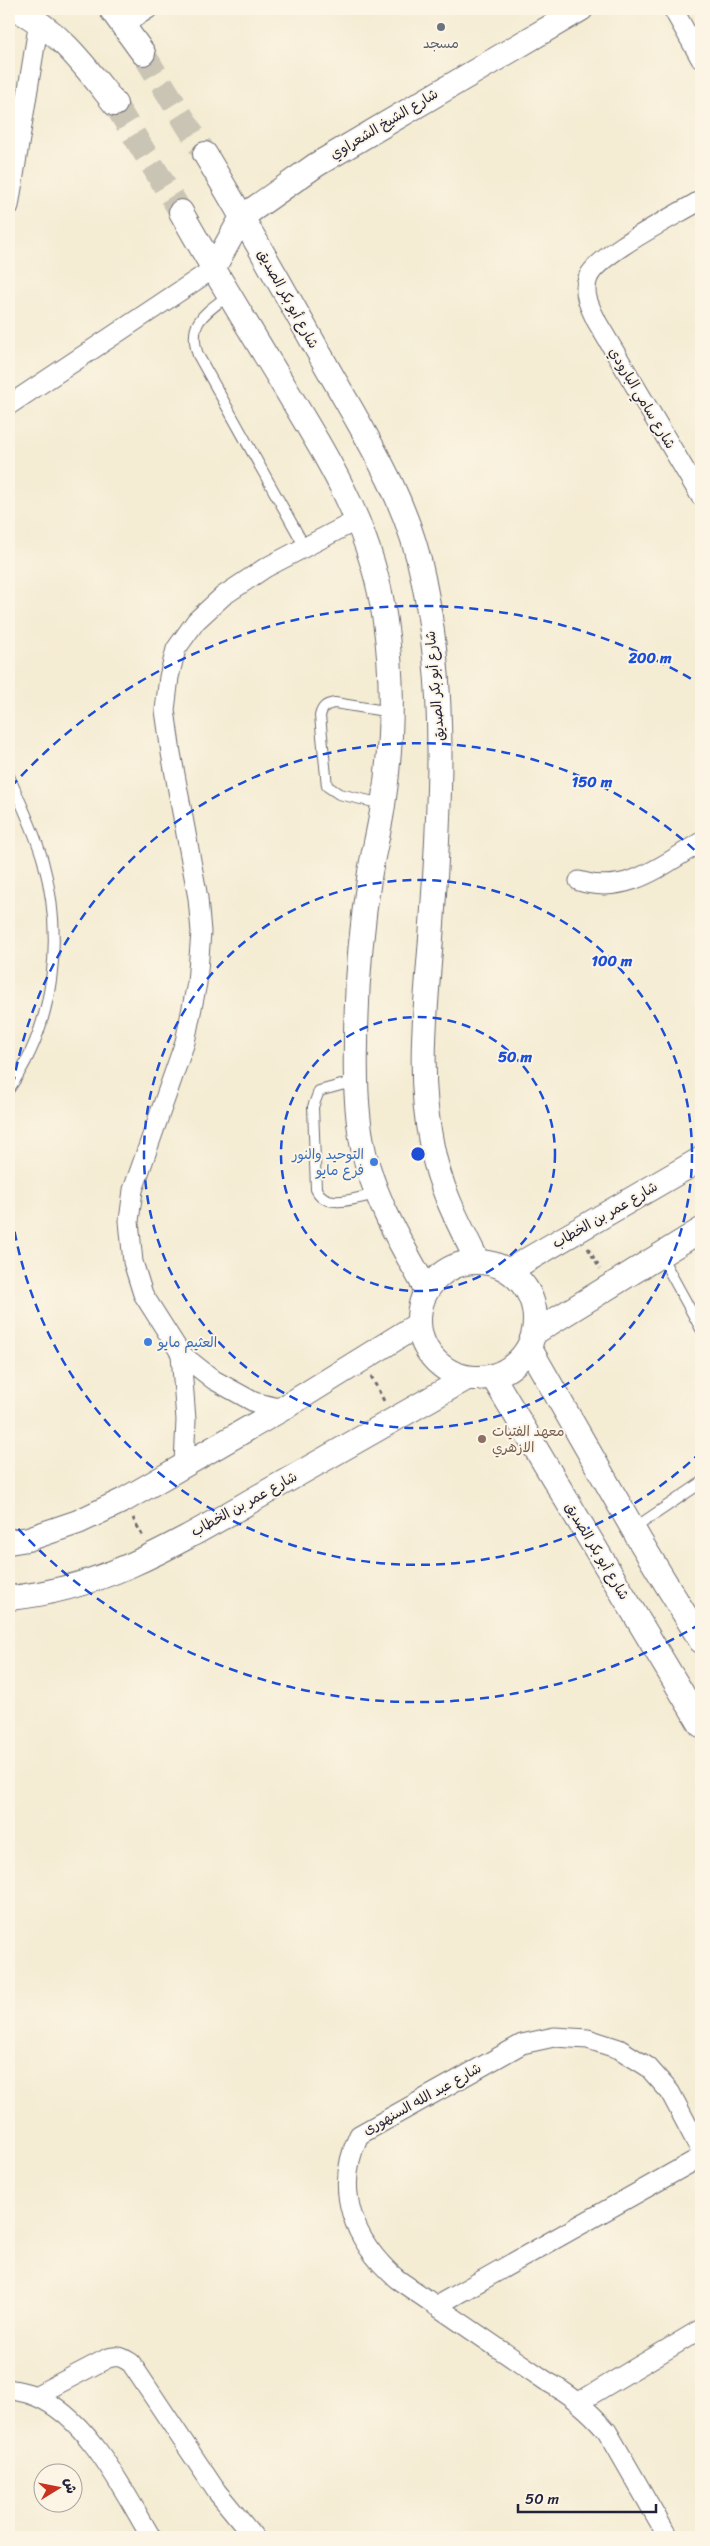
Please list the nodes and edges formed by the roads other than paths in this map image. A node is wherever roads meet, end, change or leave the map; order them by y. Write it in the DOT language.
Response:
graph roads {
  1 [pos="16,9"];
  2 [pos="148,9"];
  3 [pos="581,9"];
  4 [pos="673,9"];
  5 [pos="118,16"];
  6 [pos="39,21"];
  7 [pos="144,53"];
  8 [pos="701,59"];
  9 [pos="115,104"];
  10 [pos="205,154"];
  11 [pos="701,200"];
  12 [pos="9,206"];
  13 [pos="181,212"];
  14 [pos="242,218"];
  15 [pos="213,269"];
  16 [pos="229,295"];
  17 [pos="9,405"];
  18 [pos="701,497"];
  19 [pos="359,520"];
  20 [pos="306,547"];
  21 [pos="391,712"];
  22 [pos="9,776"];
  23 [pos="383,804"];
  24 [pos="701,842"];
  25 [pos="579,881"];
  26 [pos="356,1081"];
  27 [pos="9,1089"];
  28 [pos="701,1160"];
  29 [pos="377,1194"];
  30 [pos="701,1230"];
  31 [pos="661,1256"];
  32 [pos="478,1262"];
  33 [pos="508,1271"];
  34 [pos="426,1289"];
  35 [pos="419,1324"];
  36 [pos="701,1329"];
  37 [pos="532,1340"];
  38 [pos="181,1354"];
  39 [pos="493,1376"];
  40 [pos="467,1378"];
  41 [pos="282,1409"];
  42 [pos="184,1464"];
  43 [pos="701,1483"];
  44 [pos="633,1529"];
  45 [pos="9,1542"];
  46 [pos="9,1598"];
  47 [pos="701,1641"];
  48 [pos="701,1725"];
  49 [pos="701,2151"];
  50 [pos="701,2157"];
  51 [pos="436,2306"];
  52 [pos="701,2329"];
  53 [pos="9,2389"];
  54 [pos="35,2396"];
  55 [pos="579,2402"];
  56 [pos="151,2537"];
  57 [pos="254,2537"];
  58 [pos="668,2537"];
  1 -- 6 [label="street"];
  2 -- 5 [label="street"];
  3 -- 14 [label="street, شارع الشيخ الشعراوي"];
  4 -- 8 [label="street"];
  5 -- 7 [label="street"];
  6 -- 9 [label="street"];
  6 -- 12 [label="street"];
  10 -- 14 [label="street, شارع أبو بكر الصديق"];
  11 -- 18 [label="street, شارع سامي البارودي"];
  13 -- 15 [label="street"];
  14 -- 15 [label="street, شارع الشيخ الشعراوي"];
  14 -- 32 [label="street, شارع أبو بكر الصديق"];
  15 -- 16 [label="street"];
  15 -- 17 [label="street"];
  16 -- 19 [label="street"];
  16 -- 20 [label="lane"];
  19 -- 20 [label="street"];
  19 -- 21 [label="street"];
  20 -- 38 [label="street"];
  21 -- 23 [label="street"];
  21 -- 23 [label="lane"];
  22 -- 27 [label="lane"];
  23 -- 26 [label="street"];
  24 -- 25 [label="street"];
  26 -- 29 [label="street"];
  26 -- 29 [label="lane"];
  28 -- 33 [label="street, شارع عمر بن الخطاب"];
  29 -- 34 [label="street"];
  30 -- 31 [label="street"];
  31 -- 36 [label="lane"];
  31 -- 37 [label="street"];
  32 -- 33 [label="street"];
  32 -- 34 [label="street"];
  33 -- 37 [label="street"];
  34 -- 35 [label="street"];
  35 -- 40 [label="street"];
  35 -- 41 [label="street"];
  37 -- 39 [label="street"];
  37 -- 44 [label="street"];
  38 -- 41 [label="street"];
  38 -- 42 [label="street"];
  39 -- 40 [label="street"];
  39 -- 48 [label="street, شارع أبو بكر الصديق"];
  40 -- 46 [label="street, شارع عمر بن الخطاب"];
  41 -- 42 [label="street"];
  42 -- 45 [label="street"];
  43 -- 44 [label="lane"];
  44 -- 47 [label="street"];
  49 -- 51 [label="street, شارع عبد الله السنهورى"];
  50 -- 51 [label="street"];
  51 -- 55 [label="street, شارع عبد الله السنهورى"];
  52 -- 55 [label="street"];
  53 -- 54 [label="street"];
  54 -- 56 [label="street"];
  54 -- 57 [label="street"];
  55 -- 58 [label="street, شارع عبد الله السنهورى"];
}
